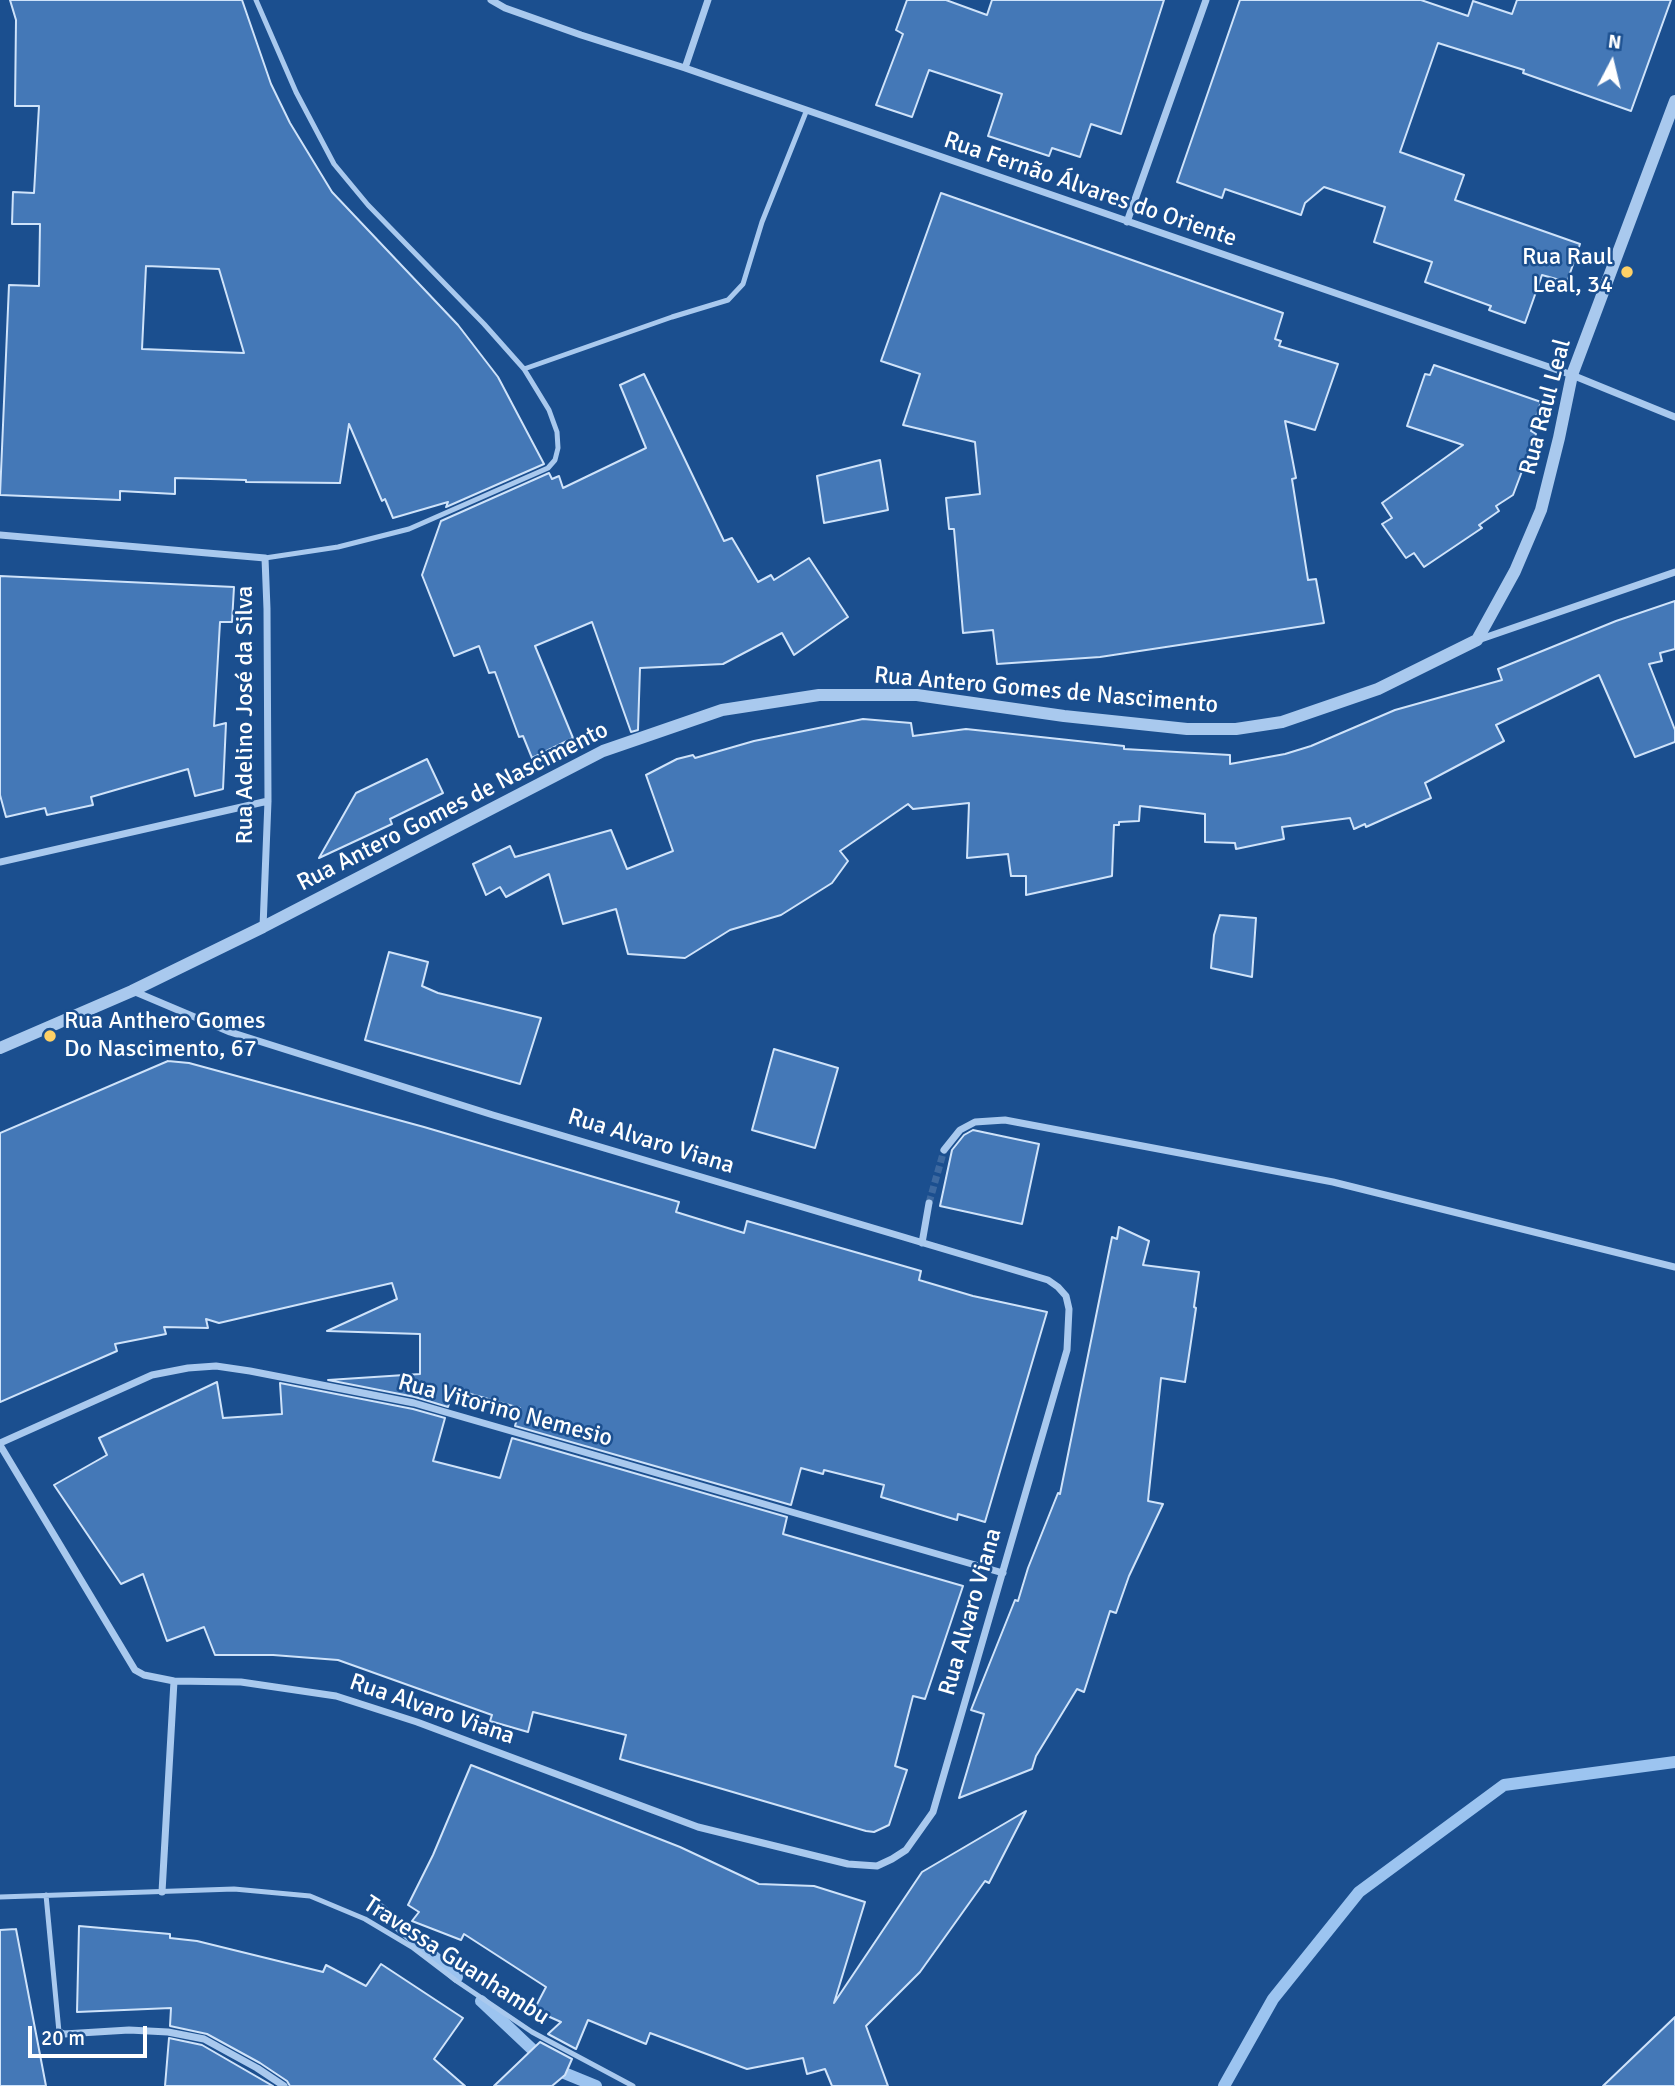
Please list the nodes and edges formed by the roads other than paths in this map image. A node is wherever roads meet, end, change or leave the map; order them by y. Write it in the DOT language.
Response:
graph roads {
  1 [pos="256,0"];
  2 [pos="491,0"];
  3 [pos="708,0"];
  4 [pos="1206,0"];
  5 [pos="685,68"];
  6 [pos="1675,101"];
  7 [pos="806,112"];
  8 [pos="1126,222"];
  9 [pos="524,369"];
  10 [pos="1572,375"];
  11 [pos="1675,417"];
  12 [pos="0,535"];
  13 [pos="265,558"];
  14 [pos="1675,572"];
  15 [pos="1477,640"];
  16 [pos="268,800"];
  17 [pos="0,862"];
  18 [pos="263,928"];
  19 [pos="132,991"];
  20 [pos="0,1048"];
  21 [pos="944,1150"];
  22 [pos="929,1203"];
  23 [pos="922,1243"];
  24 [pos="1675,1267"];
  25 [pos="0,1444"];
  26 [pos="1003,1573"];
  27 [pos="174,1681"];
  28 [pos="162,1892"];
  29 [pos="46,1895"];
  30 [pos="0,1897"];
  31 [pos="59,2032"];
  32 [pos="284,2086"];
  33 [pos="633,2086"];
  1 -- 9 [label="lane"];
  2 -- 5 [label="street, Rua Fernão Álvares do Oriente"];
  3 -- 5 [label="street"];
  4 -- 8 [label="street"];
  5 -- 7 [label="street, Rua Fernão Álvares do Oriente"];
  6 -- 10 [label="street, Rua Raul Leal"];
  7 -- 8 [label="street, Rua Fernão Álvares do Oriente"];
  7 -- 9 [label="lane"];
  8 -- 10 [label="street, Rua Fernão Álvares do Oriente"];
  9 -- 13 [label="lane"];
  10 -- 11 [label="street, Rua Fernão Álvares do Oriente"];
  10 -- 15 [label="street, Rua Raul Leal"];
  12 -- 13 [label="street, Rua Adelino José da Silva"];
  13 -- 16 [label="street, Rua Adelino José da Silva"];
  14 -- 15 [label="street, Rua Antero Gomes de Nascimento"];
  15 -- 18 [label="street, Rua Antero Gomes de Nascimento"];
  16 -- 17 [label="street"];
  16 -- 18 [label="street, Rua Adelino José da Silva"];
  18 -- 19 [label="street, Rua Antero Gomes de Nascimento"];
  19 -- 20 [label="street, Rua Antero Gomes de Nascimento"];
  19 -- 23 [label="street, Rua Alvaro Viana"];
  21 -- 24 [label="street"];
  22 -- 23 [label="street"];
  23 -- 26 [label="street, Rua Alvaro Viana"];
  25 -- 26 [label="street, Rua Vitorino Nemesio"];
  25 -- 27 [label="street, Rua Alvaro Viana"];
  26 -- 27 [label="street, Rua Alvaro Viana"];
  27 -- 28 [label="street"];
  28 -- 29 [label="lane, Travessa Guanhambu"];
  28 -- 33 [label="lane, Travessa Guanhambu"];
  29 -- 30 [label="lane, Travessa Guanhambu"];
  29 -- 31 [label="lane"];
  31 -- 32 [label="street"];
}
